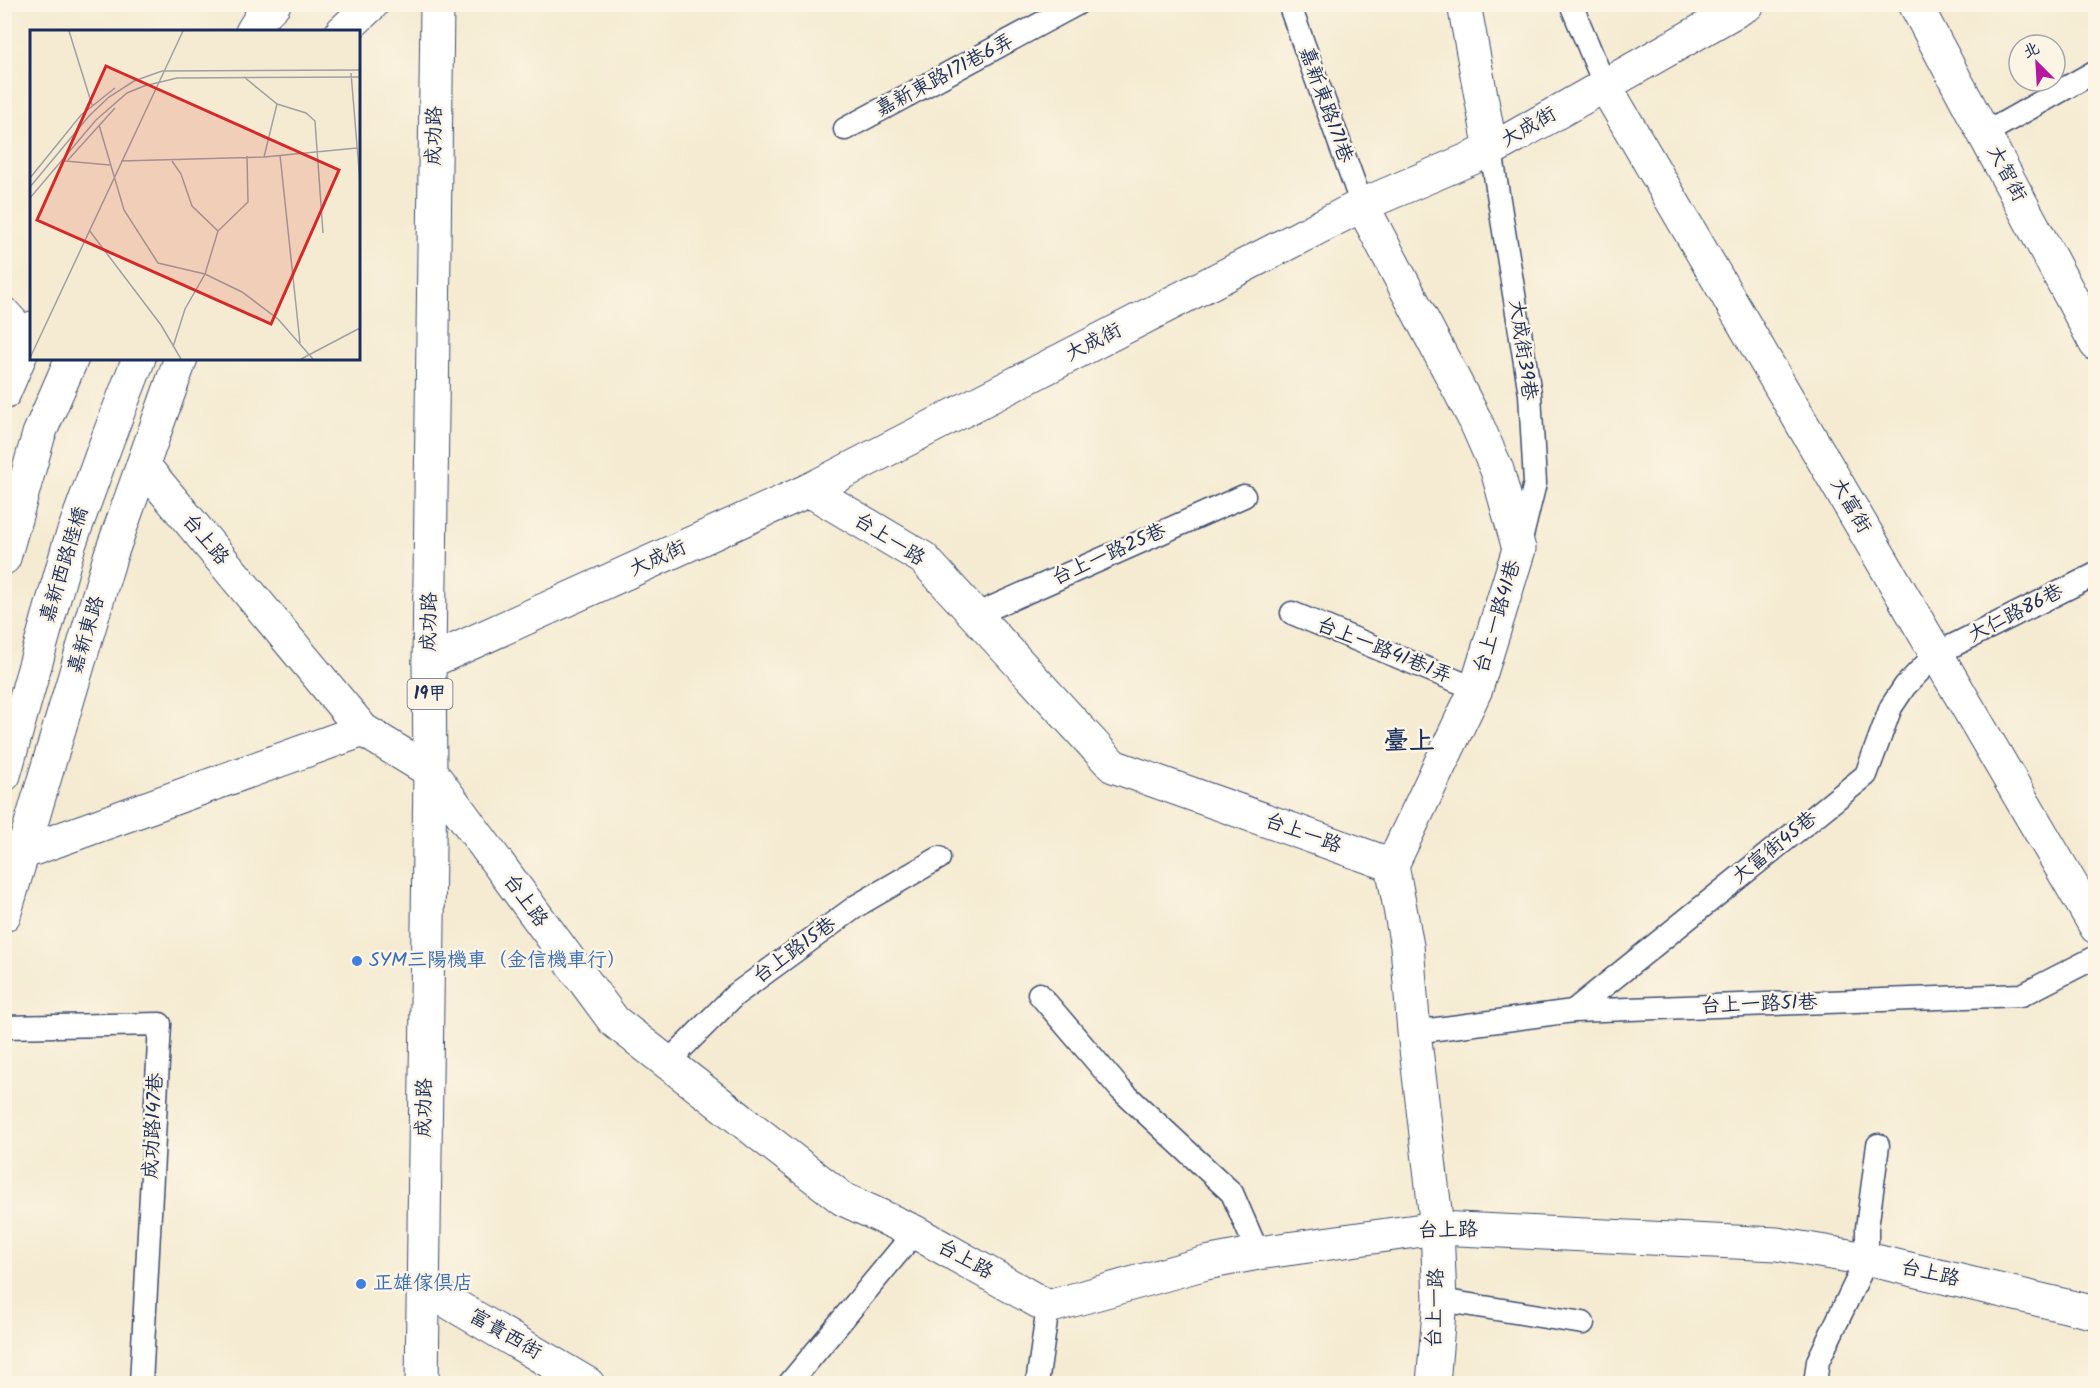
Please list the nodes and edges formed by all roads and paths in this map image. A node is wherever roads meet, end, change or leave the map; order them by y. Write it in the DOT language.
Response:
graph roads {
  1 [pos="372,4"];
  2 [pos="436,4"];
  3 [pos="1077,4"];
  4 [pos="1288,4"];
  5 [pos="1464,4"];
  6 [pos="1571,4"];
  7 [pos="1748,4"];
  8 [pos="1915,4"];
  9 [pos="262,18"];
  10 [pos="237,30"];
  11 [pos="344,30"];
  12 [pos="2096,71"];
  13 [pos="1605,86"];
  14 [pos="845,129"];
  15 [pos="1984,134"];
  16 [pos="1491,150"];
  17 [pos="1362,205"];
  18 [pos="4,314"];
  19 [pos="29,333"];
  20 [pos="2094,338"];
  21 [pos="71,360"];
  22 [pos="138,360"];
  23 [pos="180,360"];
  24 [pos="4,393"];
  25 [pos="143,465"];
  26 [pos="809,490"];
  27 [pos="1244,496"];
  28 [pos="1519,549"];
  29 [pos="4,558"];
  30 [pos="2096,574"];
  31 [pos="1292,613"];
  32 [pos="975,615"];
  33 [pos="1936,654"];
  34 [pos="429,662"];
  35 [pos="1476,689"];
  36 [pos="363,730"];
  37 [pos="430,771"];
  38 [pos="4,775"];
  39 [pos="13,851"];
  40 [pos="939,858"];
  41 [pos="1392,866"];
  42 [pos="4,915"];
  43 [pos="2096,927"];
  44 [pos="2096,957"];
  45 [pos="1039,994"];
  46 [pos="1573,1011"];
  47 [pos="4,1027"];
  48 [pos="1414,1032"];
  49 [pos="667,1063"];
  50 [pos="1878,1145"];
  51 [pos="1437,1228"];
  52 [pos="915,1232"];
  53 [pos="1258,1253"];
  54 [pos="1866,1259"];
  55 [pos="423,1287"];
  56 [pos="1440,1300"];
  57 [pos="1048,1307"];
  58 [pos="2096,1312"];
  59 [pos="1583,1323"];
  60 [pos="141,1383"];
  61 [pos="422,1383"];
  62 [pos="588,1383"];
  63 [pos="789,1383"];
  64 [pos="1037,1383"];
  65 [pos="1433,1383"];
  66 [pos="1815,1383"];
  1 -- 11 [label="street"];
  2 -- 34 [label="street, 成功路 / 19甲"];
  3 -- 14 [label="lane, 嘉新東路171巷6弄"];
  4 -- 17 [label="lane, 嘉新東路171巷"];
  5 -- 16 [label="street"];
  6 -- 13 [label="lane"];
  7 -- 13 [label="street, 大成街"];
  8 -- 15 [label="street, 大智街"];
  9 -- 10 [label="street"];
  12 -- 15 [label="lane"];
  13 -- 16 [label="street, 大成街"];
  13 -- 33 [label="street, 大富街"];
  15 -- 20 [label="street, 大智街"];
  16 -- 17 [label="street, 大成街"];
  16 -- 28 [label="lane, 大成街39巷"];
  17 -- 26 [label="street, 大成街"];
  17 -- 28 [label="street, 台上一路41巷"];
  18 -- 19 [label="street"];
  19 -- 24 [label="street"];
  21 -- 29 [label="street"];
  22 -- 38 [label="street, 嘉新西路陸橋"];
  23 -- 25 [label="street, 嘉新東路"];
  25 -- 36 [label="street, 台上路"];
  25 -- 39 [label="street, 嘉新東路"];
  26 -- 32 [label="street, 台上一路"];
  26 -- 34 [label="street, 大成街"];
  27 -- 32 [label="lane, 台上一路25巷"];
  28 -- 35 [label="street, 台上一路41巷"];
  30 -- 33 [label="lane, 大仁路86巷"];
  31 -- 35 [label="lane, 台上一路41巷1弄"];
  32 -- 41 [label="street, 台上一路"];
  33 -- 43 [label="street, 大富街"];
  33 -- 46 [label="lane, 大富街45巷"];
  34 -- 37 [label="street, 成功路 / 19甲"];
  35 -- 41 [label="street, 台上一路41巷"];
  36 -- 37 [label="street, 台上路"];
  36 -- 39 [label="street"];
  37 -- 49 [label="street, 台上路"];
  37 -- 55 [label="street, 成功路 / 19甲"];
  39 -- 42 [label="street, 嘉新東路"];
  40 -- 49 [label="lane, 台上路15巷"];
  41 -- 48 [label="street, 台上一路"];
  44 -- 46 [label="lane, 台上一路51巷"];
  45 -- 53 [label="lane"];
  46 -- 48 [label="lane, 台上一路51巷"];
  47 -- 60 [label="lane, 成功路147巷"];
  48 -- 51 [label="street, 台上一路"];
  49 -- 52 [label="street, 台上路"];
  50 -- 54 [label="lane"];
  51 -- 53 [label="street, 台上路"];
  51 -- 54 [label="street, 台上路"];
  51 -- 56 [label="street, 台上一路"];
  52 -- 57 [label="street, 台上路"];
  52 -- 63 [label="lane"];
  53 -- 57 [label="street, 台上路"];
  54 -- 58 [label="street, 台上路"];
  54 -- 66 [label="lane"];
  55 -- 61 [label="street, 成功路 / 19甲"];
  55 -- 62 [label="street, 富貴西街"];
  56 -- 59 [label="lane"];
  56 -- 65 [label="street, 台上一路"];
  57 -- 64 [label="lane"];
}
